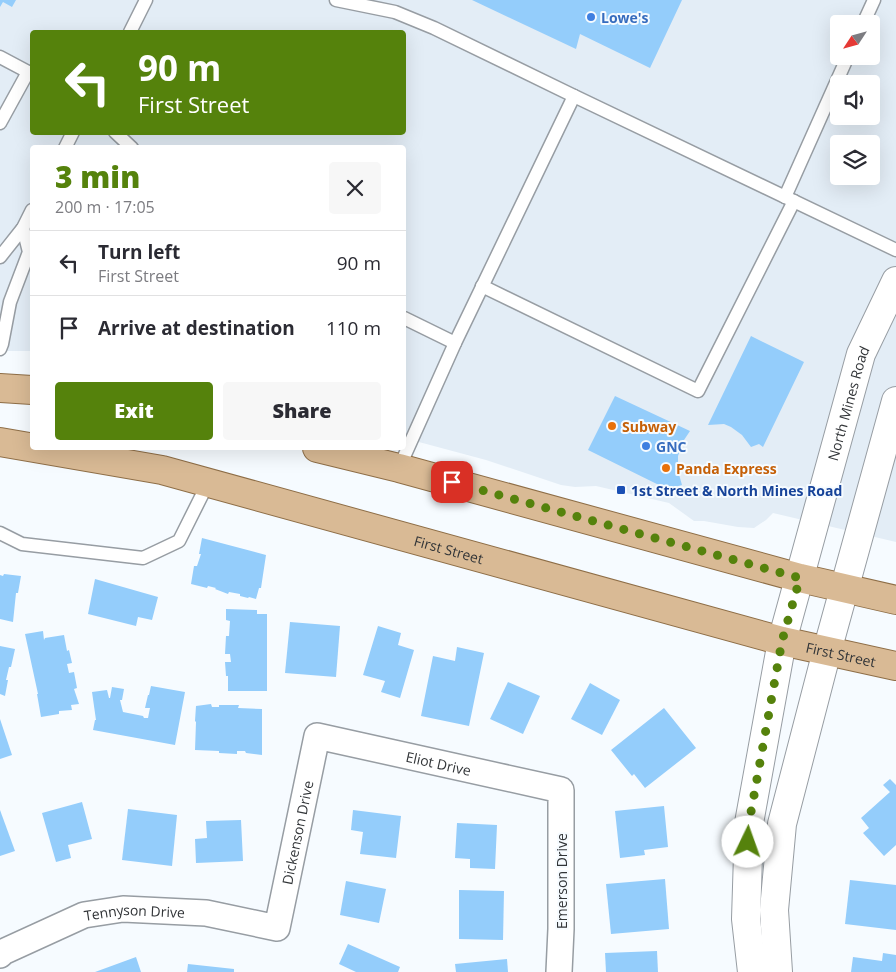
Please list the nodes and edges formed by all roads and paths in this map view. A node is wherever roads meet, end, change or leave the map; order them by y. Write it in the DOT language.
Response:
graph roads {
  1 [pos="146,0"];
  2 [pos="336,0"];
  3 [pos="874,0"];
  4 [pos="867,15"];
  5 [pos="131,30"];
  6 [pos="0,57"];
  7 [pos="844,65"];
  8 [pos="30,73"];
  9 [pos="574,96"];
  10 [pos="0,123"];
  11 [pos="118,135"];
  12 [pos="129,145"];
  13 [pos="789,199"];
  14 [pos="30,214"];
  15 [pos="23,228"];
  16 [pos="896,250"];
  17 [pos="0,257"];
  18 [pos="896,281"];
  19 [pos="482,286"];
  20 [pos="406,319"];
  21 [pos="455,343"];
  22 [pos="0,349"];
  23 [pos="0,388"];
  24 [pos="30,390"];
  25 [pos="896,401"];
  26 [pos="0,442"];
  27 [pos="30,447"];
  28 [pos="46,450"];
  29 [pos="325,450"];
  30 [pos="399,468"];
  31 [pos="208,483"];
  32 [pos="0,533"];
  33 [pos="800,578"];
  34 [pos="845,588"];
  35 [pos="896,600"];
  36 [pos="782,641"];
  37 [pos="827,651"];
  38 [pos="896,666"];
  39 [pos="317,736"];
  40 [pos="561,790"];
  41 [pos="277,928"];
  42 [pos="0,955"];
  43 [pos="559,972"];
  44 [pos="752,972"];
  45 [pos="778,972"];
  1 -- 5 [label="lane"];
  2 -- 9 [label="lane"];
  3 -- 4 [label="lane"];
  6 -- 8 [label="lane"];
  7 -- 13 [label="lane"];
  8 -- 10 [label="lane"];
  9 -- 13 [label="lane"];
  9 -- 19 [label="lane"];
  11 -- 12 [label="lane"];
  13 -- 16 [label="lane"];
  13 -- 19 [label="lane"];
  14 -- 15 [label="lane"];
  15 -- 17 [label="lane"];
  15 -- 22 [label="lane"];
  18 -- 33 [label="main road, North Mines Road"];
  19 -- 21 [label="lane"];
  20 -- 21 [label="lane"];
  21 -- 30 [label="lane"];
  23 -- 24 [label="main road"];
  25 -- 34 [label="main road"];
  26 -- 27 [label="main road, First Street"];
  28 -- 31 [label="main road, First Street"];
  29 -- 30 [label="main road"];
  30 -- 33 [label="main road"];
  31 -- 32 [label="lane"];
  31 -- 36 [label="main road, First Street"];
  33 -- 34 [label="main road"];
  33 -- 36 [label="main road, North Mines Road"];
  34 -- 35 [label="main road"];
  34 -- 37 [label="main road"];
  36 -- 37 [label="main road, First Street"];
  36 -- 44 [label="main road, North Mines Road"];
  37 -- 38 [label="main road, First Street"];
  37 -- 45 [label="main road"];
  39 -- 40 [label="street, Eliot Drive"];
  39 -- 41 [label="street, Dickenson Drive"];
  40 -- 43 [label="street, Emerson Drive"];
  41 -- 42 [label="street, Tennyson Drive"];
}
